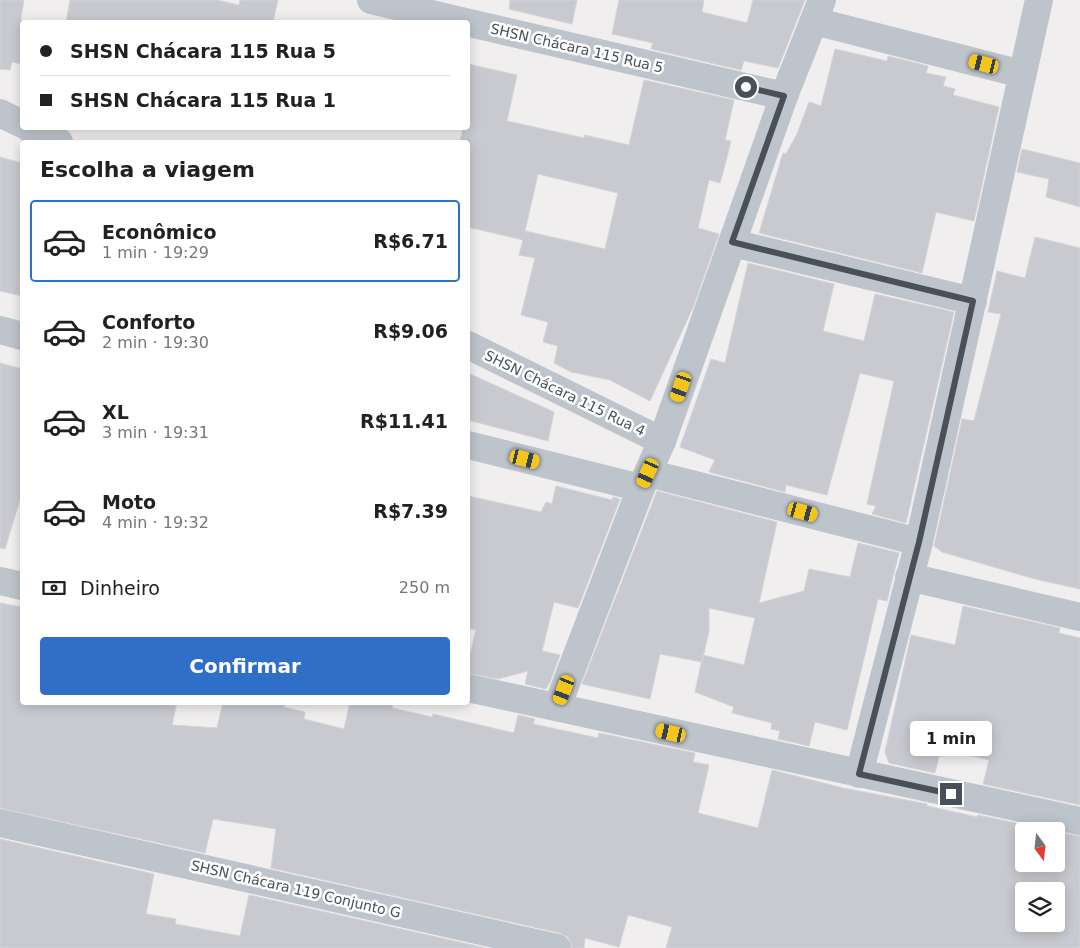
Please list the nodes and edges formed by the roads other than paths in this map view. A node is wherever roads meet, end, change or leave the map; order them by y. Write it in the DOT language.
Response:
graph roads {
  1 [pos="371,0"];
  2 [pos="1039,0"];
  3 [pos="818,10"];
  4 [pos="457,20"];
  5 [pos="470,23"];
  6 [pos="1022,74"];
  7 [pos="784,96"];
  8 [pos="0,113"];
  9 [pos="20,123"];
  10 [pos="33,130"];
  11 [pos="55,140"];
  12 [pos="732,242"];
  13 [pos="973,301"];
  14 [pos="0,330"];
  15 [pos="20,335"];
  16 [pos="470,345"];
  17 [pos="662,441"];
  18 [pos="470,445"];
  19 [pos="645,480"];
  20 [pos="919,542"];
  21 [pos="909,577"];
  22 [pos="0,581"];
  23 [pos="20,586"];
  24 [pos="1080,617"];
  25 [pos="470,688"];
  26 [pos="558,708"];
  27 [pos="859,774"];
  28 [pos="1080,822"];
  29 [pos="0,823"];
  30 [pos="557,948"];
  1 -- 4 [label="street, SHSN Chácara 115 Rua 5"];
  2 -- 6 [label="street"];
  3 -- 6 [label="street"];
  3 -- 7 [label="street"];
  5 -- 7 [label="street, SHSN Chácara 115 Rua 5"];
  6 -- 13 [label="street"];
  7 -- 12 [label="street"];
  8 -- 9 [label="street"];
  10 -- 11 [label="street"];
  12 -- 13 [label="street"];
  12 -- 17 [label="street"];
  13 -- 20 [label="street"];
  14 -- 15 [label="street"];
  16 -- 17 [label="street, SHSN Chácara 115 Rua 4"];
  17 -- 19 [label="street"];
  18 -- 19 [label="street"];
  19 -- 20 [label="street"];
  19 -- 26 [label="street"];
  20 -- 21 [label="street"];
  21 -- 24 [label="street"];
  21 -- 27 [label="street"];
  22 -- 23 [label="street"];
  25 -- 26 [label="street"];
  26 -- 27 [label="street"];
  27 -- 28 [label="street"];
  29 -- 30 [label="street, SHSN Chácara 119 Conjunto G"];
}
